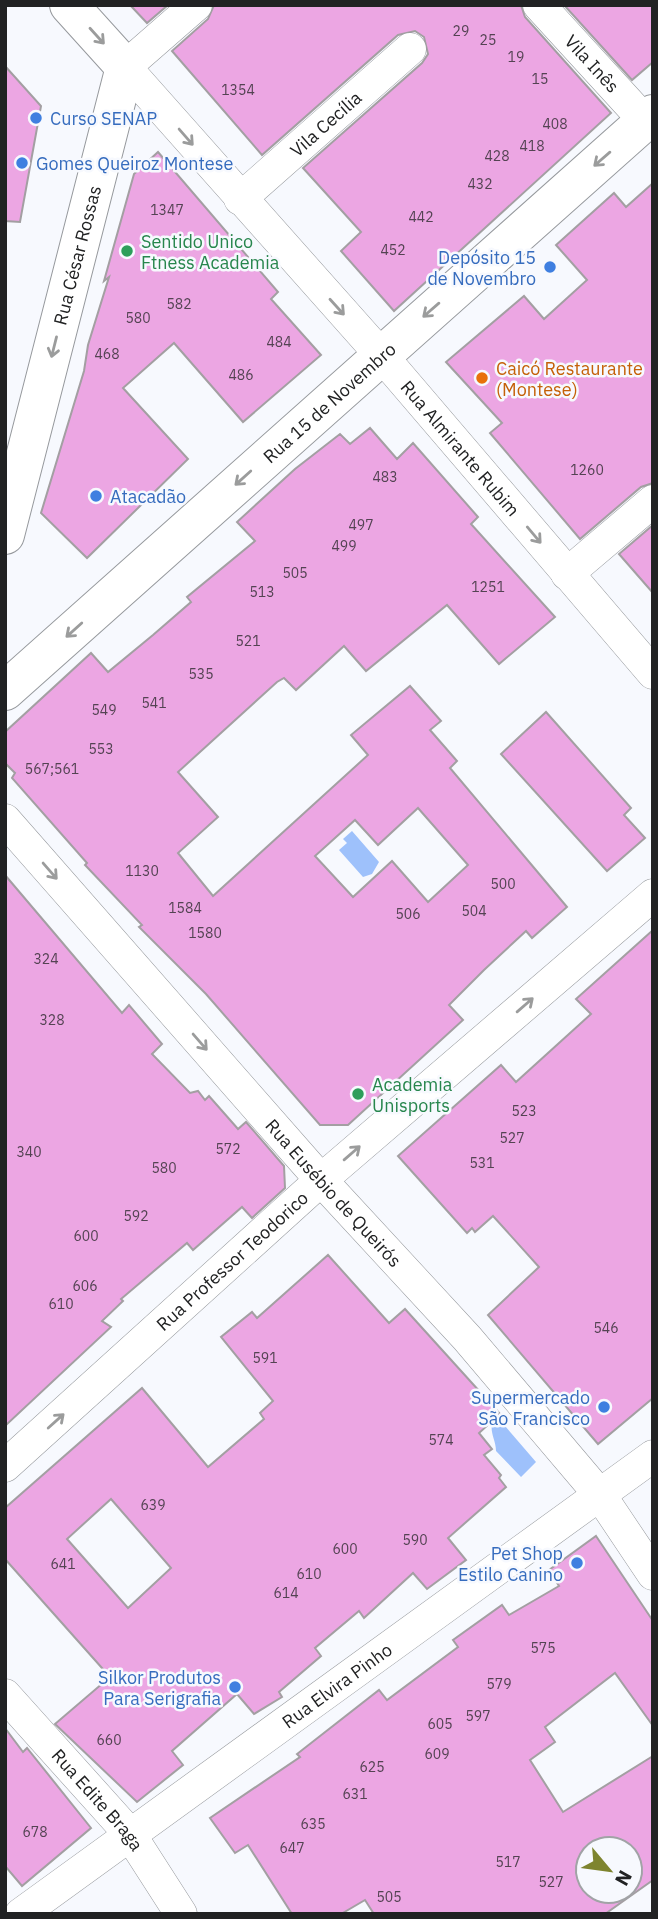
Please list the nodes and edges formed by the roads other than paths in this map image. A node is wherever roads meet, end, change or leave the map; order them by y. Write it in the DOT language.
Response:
graph roads {
  1 [pos="69,5"];
  2 [pos="196,5"];
  3 [pos="540,5"];
  4 [pos="410,49"];
  5 [pos="125,67"];
  6 [pos="649,118"];
  7 [pos="240,199"];
  8 [pos="381,355"];
  9 [pos="653,501"];
  10 [pos="5,535"];
  11 [pos="567,574"];
  12 [pos="653,673"];
  13 [pos="5,691"];
  14 [pos="5,820"];
  15 [pos="653,895"];
  16 [pos="321,1180"];
  17 [pos="653,1456"];
  18 [pos="5,1466"];
  19 [pos="600,1495"];
  20 [pos="653,1574"];
  21 [pos="5,1695"];
  22 [pos="129,1833"];
  23 [pos="21,1914"];
  24 [pos="181,1914"];
  1 -- 5 [label="main road, Rua Almirante Rubim, one-way"];
  2 -- 5 [label="street"];
  3 -- 6 [label="street, Vila Inês"];
  4 -- 7 [label="street, Vila Cecília"];
  5 -- 7 [label="street, Rua Almirante Rubim, one-way"];
  5 -- 10 [label="main road, Rua César Rossas, one-way"];
  6 -- 8 [label="main road, Rua 15 de Novembro, one-way"];
  7 -- 8 [label="street, Rua Almirante Rubim, one-way"];
  8 -- 11 [label="street, Rua Almirante Rubim, one-way"];
  8 -- 13 [label="main road, Rua 15 de Novembro, one-way"];
  9 -- 11 [label="street"];
  11 -- 12 [label="street, Rua Almirante Rubim"];
  14 -- 16 [label="street, Rua Eusébio de Queirós, one-way"];
  16 -- 15 [label="street, Rua Professor Teodorico, one-way"];
  18 -- 16 [label="street, Rua Professor Teodorico, one-way"];
  16 -- 19 [label="street, Rua Eusébio de Queirós"];
  17 -- 19 [label="street, Rua Elvira Pinho"];
  19 -- 20 [label="street, Rua Eusébio de Queirós"];
  19 -- 22 [label="street, Rua Elvira Pinho"];
  21 -- 22 [label="street, Rua Edite Braga"];
  22 -- 23 [label="street, Rua Elvira Pinho"];
  22 -- 24 [label="street, Rua Edite Braga"];
}
